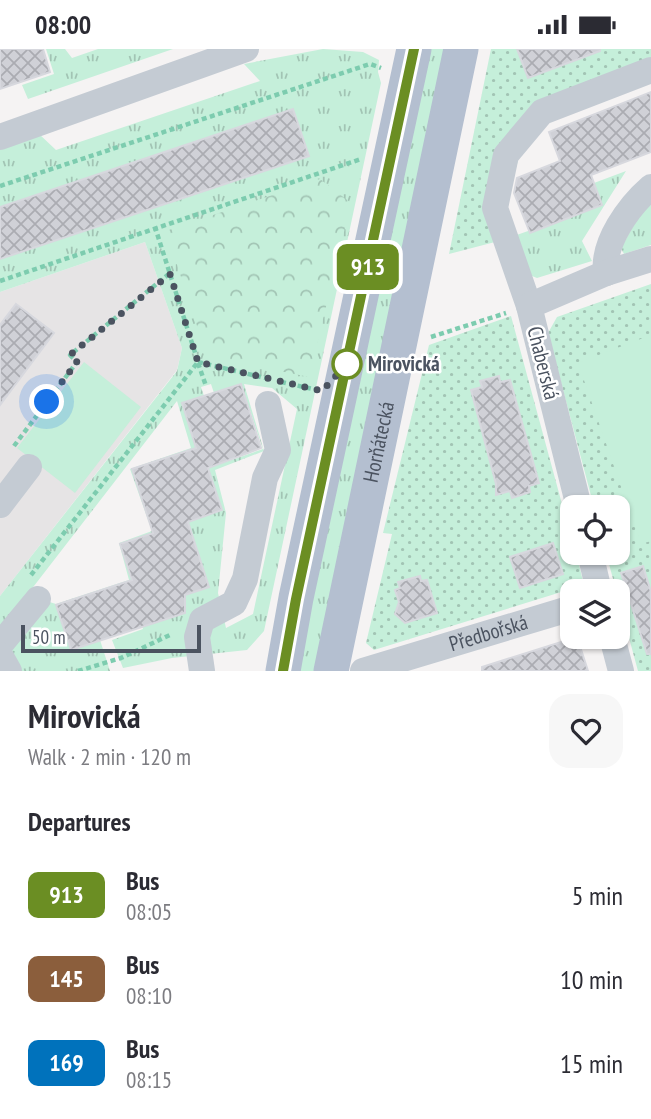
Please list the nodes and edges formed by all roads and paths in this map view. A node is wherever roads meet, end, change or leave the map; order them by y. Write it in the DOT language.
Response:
graph roads {
  1 [pos="246,49"];
  2 [pos="414,49"];
  3 [pos="461,49"];
  4 [pos="382,68"];
  5 [pos="651,70"];
  6 [pos="0,137"];
  7 [pos="363,159"];
  8 [pos="0,186"];
  9 [pos="651,187"];
  10 [pos="155,227"];
  11 [pos="651,258"];
  12 [pos="606,273"];
  13 [pos="170,274"];
  14 [pos="0,281"];
  15 [pos="528,306"];
  16 [pos="424,339"];
  17 [pos="198,362"];
  18 [pos="206,386"];
  19 [pos="322,391"];
  20 [pos="268,404"];
  21 [pos="20,459"];
  22 [pos="576,495"];
  23 [pos="0,505"];
  24 [pos="32,590"];
  25 [pos="560,612"];
  26 [pos="202,620"];
  27 [pos="0,645"];
  28 [pos="615,649"];
  29 [pos="0,655"];
  30 [pos="9,671"];
  31 [pos="78,671"];
  32 [pos="202,671"];
  33 [pos="283,671"];
  34 [pos="331,671"];
  35 [pos="363,671"];
  36 [pos="621,671"];
  1 -- 6 [label="street"];
  2 -- 33 [label="main road"];
  3 -- 34 [label="main road, Horňátecká"];
  4 -- 8 [label="path"];
  5 -- 15 [label="street"];
  7 -- 10 [label="path"];
  9 -- 12 [label="street"];
  10 -- 13 [label="path"];
  10 -- 14 [label="path"];
  11 -- 12 [label="street, Chaberská"];
  12 -- 15 [label="street, Chaberská"];
  13 -- 17 [label="path"];
  13 -- 21 [label="path"];
  15 -- 16 [label="path"];
  15 -- 22 [label="street, Chaberská"];
  17 -- 18 [label="path"];
  17 -- 19 [label="path"];
  17 -- 24 [label="path"];
  20 -- 26 [label="street"];
  21 -- 23 [label="street"];
  24 -- 27 [label="street"];
  25 -- 35 [label="street, Předbořská"];
  26 -- 31 [label="path"];
  26 -- 32 [label="street"];
  28 -- 36 [label="street"];
  29 -- 30 [label="street"];
}
